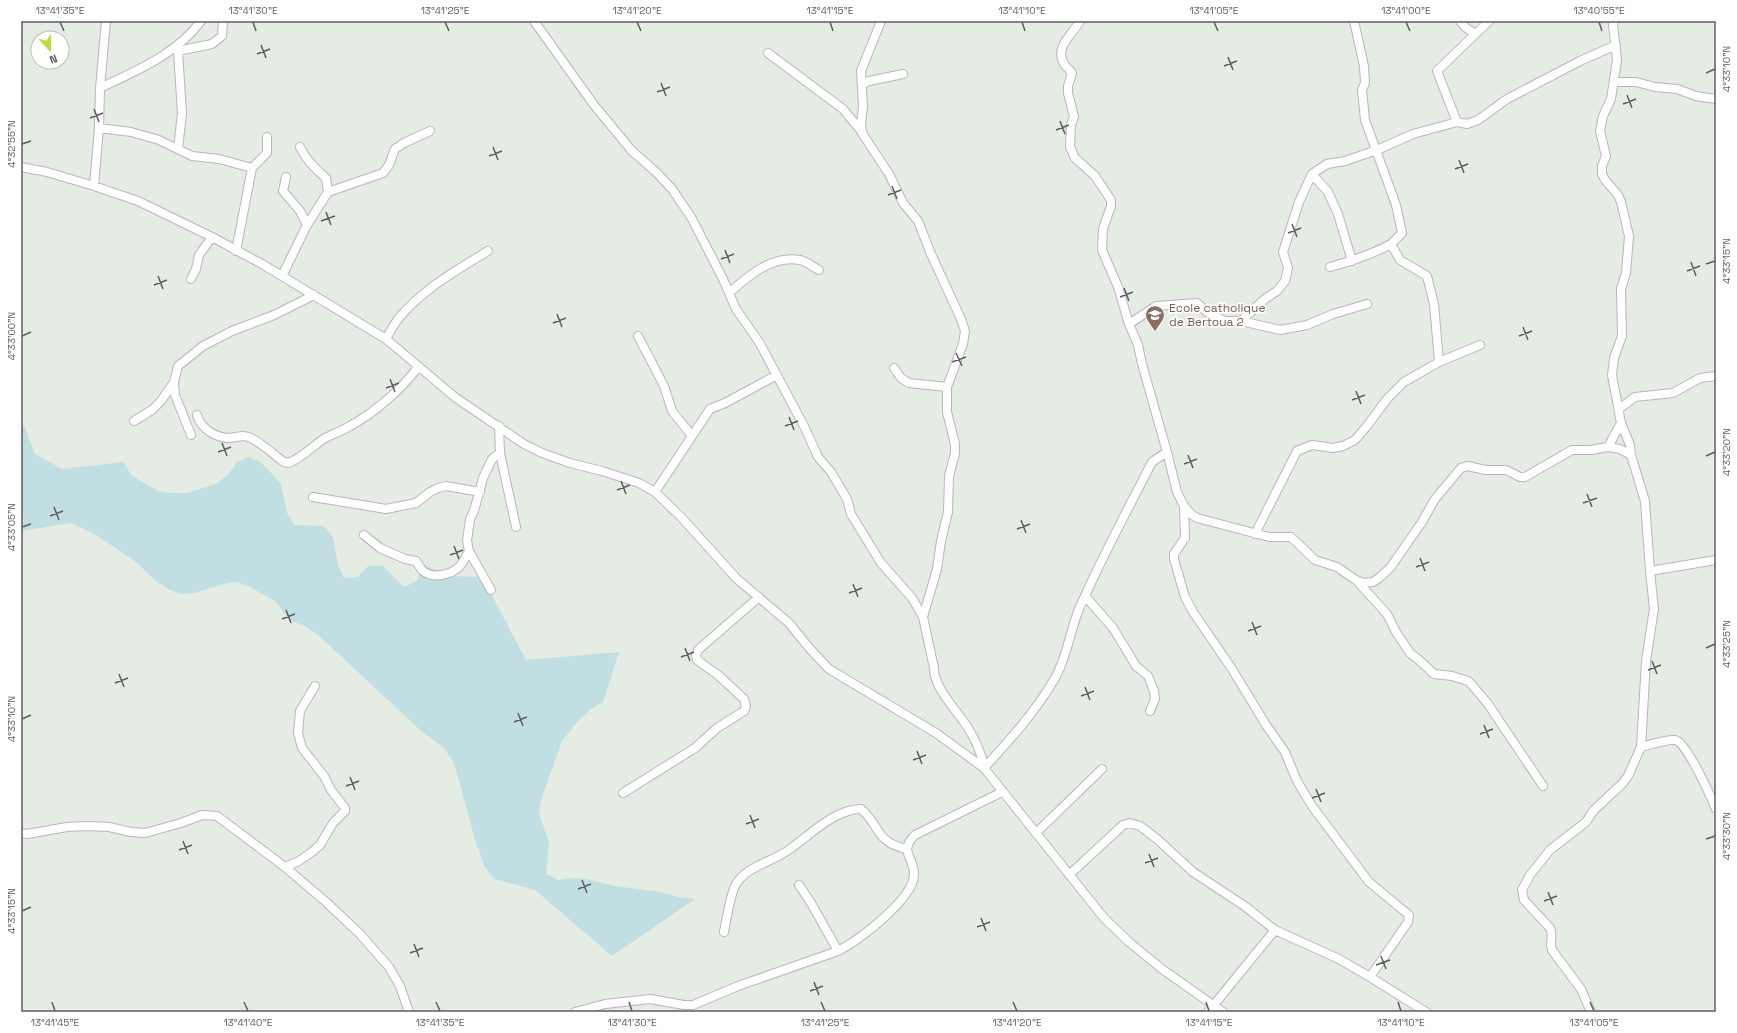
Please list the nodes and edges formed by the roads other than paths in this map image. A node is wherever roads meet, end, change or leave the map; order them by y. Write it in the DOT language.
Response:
graph roads {
  1 [pos="106,21"];
  2 [pos="201,21"];
  3 [pos="223,21"];
  4 [pos="534,21"];
  5 [pos="881,21"];
  6 [pos="1080,21"];
  7 [pos="1354,21"];
  8 [pos="1460,21"];
  9 [pos="1489,21"];
  10 [pos="1614,21"];
  11 [pos="1475,34"];
  12 [pos="1616,45"];
  13 [pos="768,53"];
  14 [pos="903,74"];
  15 [pos="1614,82"];
  16 [pos="862,84"];
  17 [pos="100,88"];
  18 [pos="1716,100"];
  19 [pos="1457,122"];
  20 [pos="99,128"];
  21 [pos="430,131"];
  22 [pos="862,133"];
  23 [pos="267,138"];
  24 [pos="300,147"];
  25 [pos="178,149"];
  26 [pos="1377,150"];
  27 [pos="21,167"];
  28 [pos="252,168"];
  29 [pos="1312,174"];
  30 [pos="286,177"];
  31 [pos="94,186"];
  32 [pos="328,192"];
  33 [pos="307,225"];
  34 [pos="212,237"];
  35 [pos="1391,244"];
  36 [pos="236,251"];
  37 [pos="488,251"];
  38 [pos="1352,261"];
  39 [pos="1330,267"];
  40 [pos="819,270"];
  41 [pos="282,276"];
  42 [pos="191,280"];
  43 [pos="729,293"];
  44 [pos="314,295"];
  45 [pos="1367,304"];
  46 [pos="1241,320"];
  47 [pos="1129,324"];
  48 [pos="638,336"];
  49 [pos="386,339"];
  50 [pos="1480,345"];
  51 [pos="1439,362"];
  52 [pos="418,367"];
  53 [pos="894,368"];
  54 [pos="777,375"];
  55 [pos="1716,376"];
  56 [pos="174,382"];
  57 [pos="947,387"];
  58 [pos="1619,409"];
  59 [pos="197,415"];
  60 [pos="134,421"];
  61 [pos="1621,423"];
  62 [pos="499,426"];
  63 [pos="191,435"];
  64 [pos="692,436"];
  65 [pos="1608,447"];
  66 [pos="1167,452"];
  67 [pos="500,453"];
  68 [pos="1631,455"];
  69 [pos="480,492"];
  70 [pos="655,492"];
  71 [pos="313,497"];
  72 [pos="1184,506"];
  73 [pos="516,527"];
  74 [pos="1255,534"];
  75 [pos="364,535"];
  76 [pos="469,552"];
  77 [pos="1716,560"];
  78 [pos="1650,572"];
  79 [pos="1356,580"];
  80 [pos="491,590"];
  81 [pos="1085,596"];
  82 [pos="759,598"];
  83 [pos="923,617"];
  84 [pos="315,686"];
  85 [pos="1150,711"];
  86 [pos="1641,747"];
  87 [pos="984,768"];
  88 [pos="1102,769"];
  89 [pos="1543,786"];
  90 [pos="1002,792"];
  91 [pos="623,794"];
  92 [pos="1716,809"];
  93 [pos="21,833"];
  94 [pos="1036,833"];
  95 [pos="906,849"];
  96 [pos="285,867"];
  97 [pos="1069,874"];
  98 [pos="799,885"];
  99 [pos="1275,930"];
  100 [pos="724,932"];
  101 [pos="838,951"];
  102 [pos="1370,977"];
  103 [pos="693,1005"];
  104 [pos="1211,1009"];
  105 [pos="409,1012"];
  106 [pos="575,1012"];
  107 [pos="687,1012"];
  108 [pos="1223,1012"];
  109 [pos="1426,1012"];
  110 [pos="1591,1012"];
  1 -- 17 [label="street"];
  2 -- 17 [label="street"];
  3 -- 25 [label="street"];
  4 -- 43 [label="street"];
  5 -- 16 [label="street"];
  6 -- 47 [label="street"];
  7 -- 26 [label="street"];
  8 -- 11 [label="street"];
  9 -- 11 [label="street"];
  10 -- 12 [label="street"];
  11 -- 19 [label="street"];
  12 -- 15 [label="street"];
  12 -- 19 [label="street"];
  13 -- 22 [label="street"];
  14 -- 16 [label="street"];
  15 -- 18 [label="street"];
  15 -- 58 [label="street"];
  16 -- 22 [label="street"];
  17 -- 20 [label="street"];
  19 -- 26 [label="street"];
  20 -- 25 [label="street"];
  20 -- 31 [label="street"];
  21 -- 32 [label="street"];
  22 -- 57 [label="street"];
  23 -- 28 [label="street"];
  24 -- 32 [label="street"];
  25 -- 28 [label="street"];
  26 -- 29 [label="street"];
  26 -- 35 [label="street"];
  27 -- 31 [label="street"];
  28 -- 36 [label="street"];
  29 -- 38 [label="street"];
  29 -- 46 [label="street"];
  30 -- 33 [label="street"];
  31 -- 34 [label="street"];
  32 -- 33 [label="street"];
  33 -- 41 [label="street"];
  34 -- 36 [label="street"];
  34 -- 42 [label="street"];
  35 -- 38 [label="street"];
  35 -- 51 [label="street"];
  36 -- 41 [label="street"];
  37 -- 49 [label="street"];
  38 -- 39 [label="street"];
  40 -- 43 [label="street"];
  41 -- 44 [label="street"];
  43 -- 54 [label="street"];
  44 -- 49 [label="street"];
  44 -- 56 [label="street"];
  45 -- 46 [label="street"];
  46 -- 47 [label="street"];
  47 -- 66 [label="street"];
  48 -- 64 [label="street"];
  49 -- 52 [label="street"];
  50 -- 51 [label="street"];
  51 -- 74 [label="street"];
  52 -- 59 [label="street"];
  52 -- 62 [label="street"];
  53 -- 57 [label="street"];
  54 -- 64 [label="street"];
  54 -- 83 [label="street"];
  55 -- 58 [label="street"];
  56 -- 60 [label="street"];
  56 -- 63 [label="street"];
  57 -- 83 [label="street"];
  58 -- 61 [label="street"];
  61 -- 65 [label="street"];
  61 -- 68 [label="street"];
  62 -- 67 [label="street"];
  62 -- 70 [label="street"];
  64 -- 70 [label="street"];
  65 -- 68 [label="street"];
  65 -- 79 [label="street"];
  66 -- 72 [label="street"];
  66 -- 81 [label="street"];
  67 -- 69 [label="street"];
  67 -- 73 [label="street"];
  68 -- 78 [label="street"];
  69 -- 71 [label="street"];
  69 -- 76 [label="street"];
  70 -- 82 [label="street"];
  72 -- 74 [label="street"];
  72 -- 102 [label="street"];
  74 -- 79 [label="street"];
  75 -- 76 [label="street"];
  76 -- 80 [label="street"];
  77 -- 78 [label="street"];
  78 -- 86 [label="street"];
  79 -- 89 [label="street"];
  81 -- 85 [label="street"];
  81 -- 87 [label="street"];
  82 -- 87 [label="street"];
  82 -- 91 [label="street"];
  83 -- 87 [label="street"];
  84 -- 96 [label="street"];
  86 -- 92 [label="street"];
  86 -- 110 [label="street"];
  87 -- 90 [label="street"];
  88 -- 94 [label="street"];
  90 -- 94 [label="street"];
  90 -- 95 [label="street"];
  93 -- 96 [label="street"];
  94 -- 97 [label="street"];
  95 -- 100 [label="street"];
  95 -- 101 [label="street"];
  96 -- 105 [label="street"];
  97 -- 99 [label="street"];
  97 -- 104 [label="street"];
  98 -- 101 [label="street"];
  99 -- 102 [label="street"];
  99 -- 104 [label="street"];
  101 -- 103 [label="street"];
  102 -- 109 [label="street"];
  103 -- 106 [label="street"];
  103 -- 107 [label="street"];
  104 -- 108 [label="street"];
}
